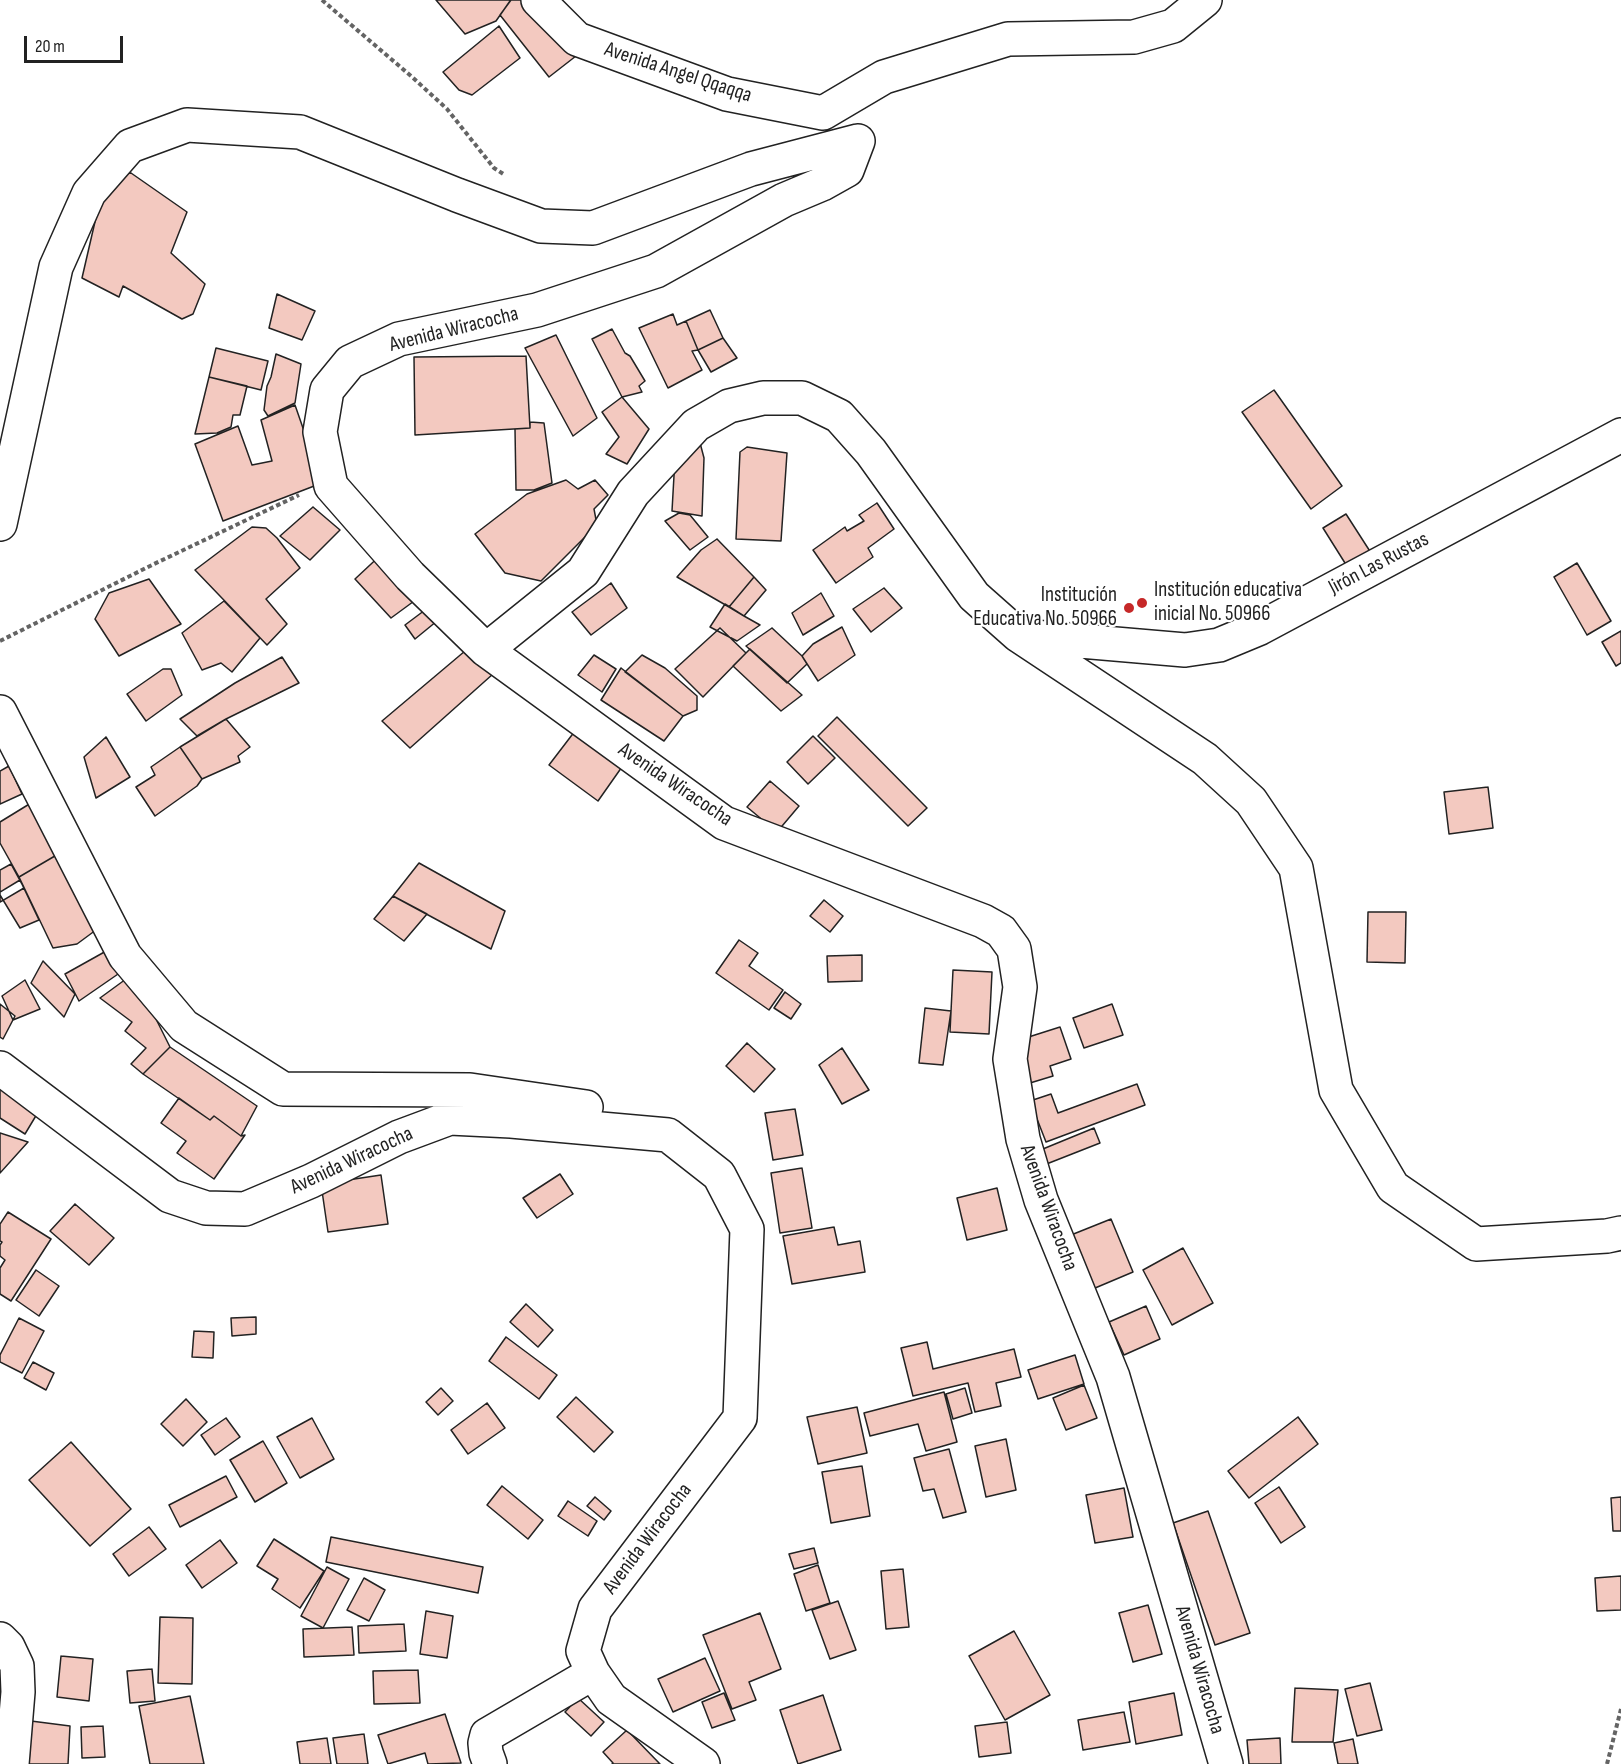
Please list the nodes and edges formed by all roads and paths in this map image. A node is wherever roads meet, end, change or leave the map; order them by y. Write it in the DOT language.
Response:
graph roads {
  1 [pos="322,0"];
  2 [pos="538,0"];
  3 [pos="1205,0"];
  4 [pos="823,113"];
  5 [pos="858,141"];
  6 [pos="513,180"];
  7 [pos="1621,435"];
  8 [pos="331,486"];
  9 [pos="0,524"];
  10 [pos="1017,635"];
  11 [pos="0,641"];
  12 [pos="486,650"];
  13 [pos="0,712"];
  14 [pos="0,1068"];
  15 [pos="668,1135"];
  16 [pos="1621,1233"];
  17 [pos="0,1639"];
  18 [pos="593,1673"];
  19 [pos="1621,1709"];
  20 [pos="12,1764"];
  21 [pos="490,1764"];
  22 [pos="703,1764"];
  23 [pos="1226,1764"];
  24 [pos="1607,1764"];
  1 -- 6 [label="path"];
  2 -- 4 [label="street, Avenida Angel Qqaqqa"];
  3 -- 4 [label="street"];
  4 -- 5 [label="street"];
  5 -- 8 [label="street, Avenida Wiracocha"];
  5 -- 9 [label="street"];
  7 -- 10 [label="street, Jirón Las Rustas"];
  8 -- 11 [label="path"];
  8 -- 12 [label="street, Avenida Wiracocha"];
  10 -- 12 [label="street"];
  10 -- 16 [label="street"];
  12 -- 23 [label="street, Avenida Wiracocha"];
  13 -- 15 [label="street"];
  14 -- 15 [label="street, Avenida Wiracocha"];
  15 -- 18 [label="street, Avenida Wiracocha"];
  17 -- 20 [label="street"];
  18 -- 21 [label="street"];
  18 -- 22 [label="street, Avenida Wiracocha"];
  19 -- 24 [label="path"];
}
